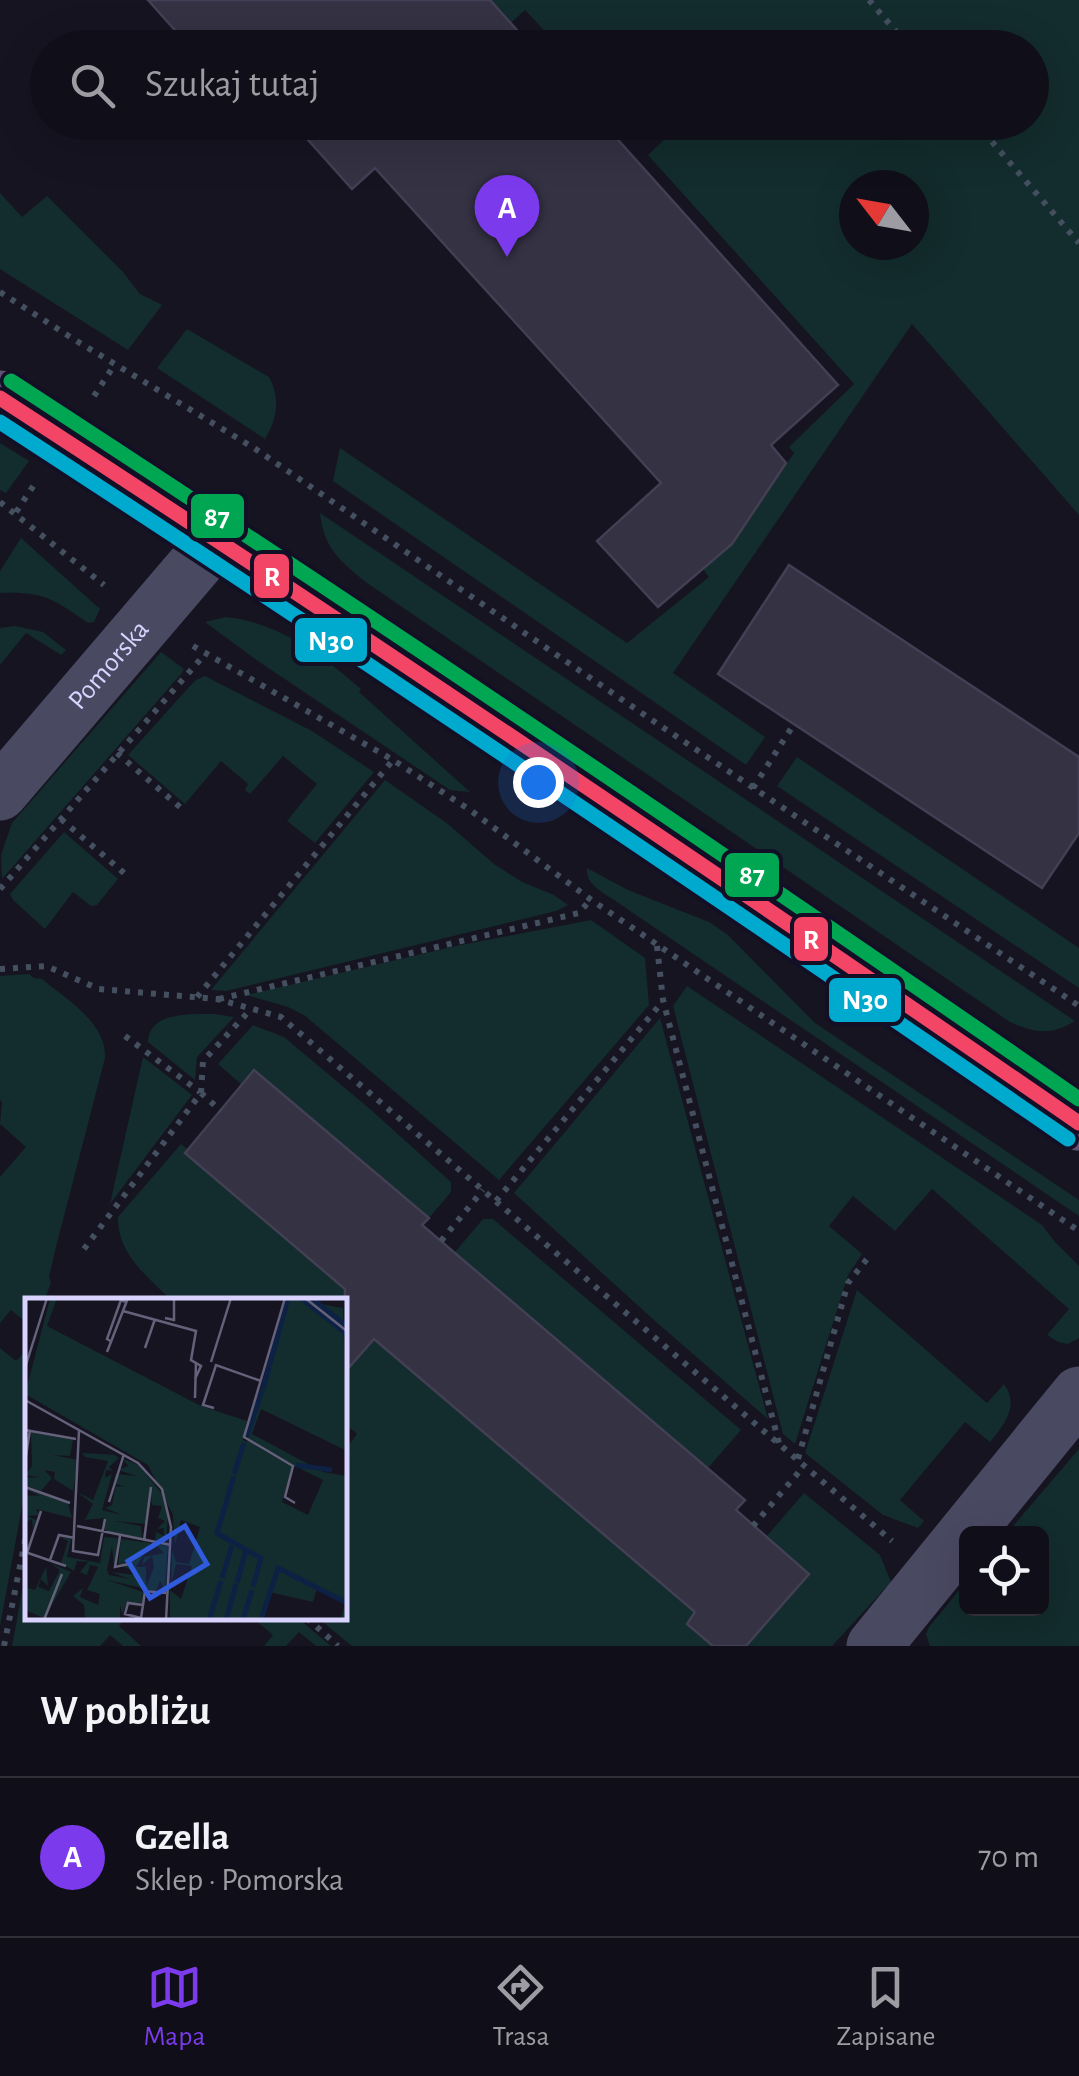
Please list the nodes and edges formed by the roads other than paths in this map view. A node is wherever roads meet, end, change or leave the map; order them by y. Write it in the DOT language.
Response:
graph roads {
  1 [pos="0,398"];
  2 [pos="218,539"];
  3 [pos="0,793"];
  4 [pos="1079,1122"];
  5 [pos="1079,1394"];
  6 [pos="874,1646"];
  1 -- 2 [label="main road"];
  2 -- 3 [label="street, Pomorska"];
  2 -- 4 [label="main road"];
  5 -- 6 [label="street"];
}
